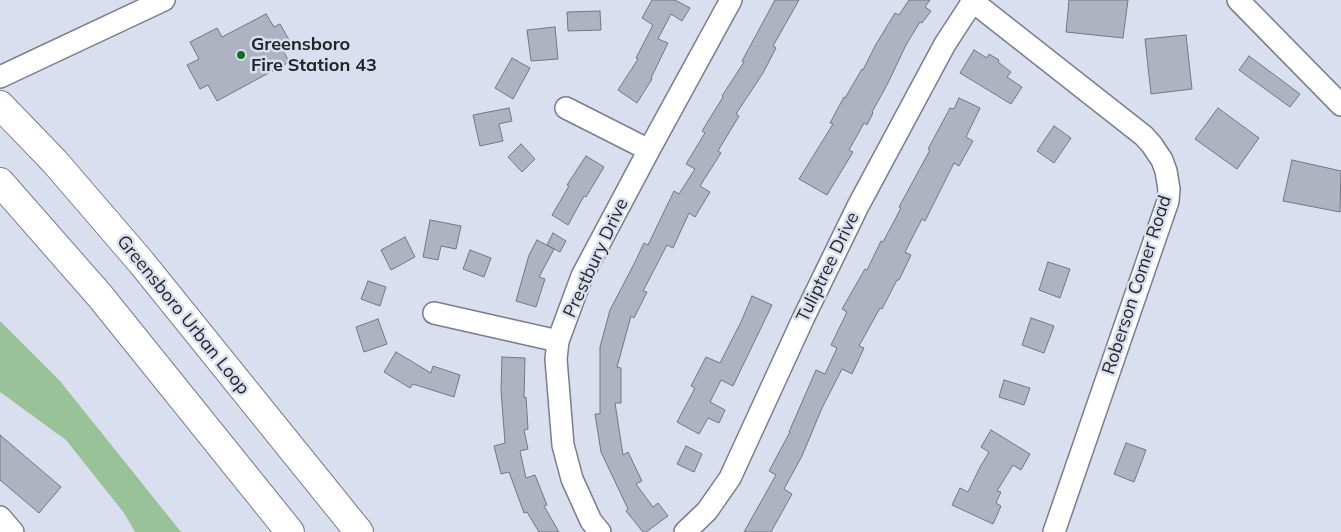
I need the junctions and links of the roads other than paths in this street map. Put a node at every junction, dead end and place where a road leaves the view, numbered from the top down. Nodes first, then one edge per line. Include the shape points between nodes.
1 (164, 0) edge
2 (731, 0) edge
3 (1238, 0) edge
4 (972, 1) edge
5 (0, 77) edge
6 (0, 105) edge
7 (1341, 105) edge
8 (566, 108) dead end
9 (649, 150) junction
10 (0, 182) edge
11 (434, 313) dead end
12 (558, 340) junction
13 (0, 516) edge
14 (13, 532) edge
15 (290, 532) edge
16 (359, 532) edge
17 (600, 532) edge
18 (685, 532) edge
19 (1054, 532) edge

1 - 5 street
2 - 9 street, Prestbury Drive
3 - 7 street
4 - 18 street, Tuliptree Drive via 858,206 730,478 707,511
4 - 19 street, Roberson Comer Road via 1144,136 1166,171 1169,189 1168,201
6 - 16 highway, Greensboro Urban Loop via 55,162 141,262
8 - 9 street
9 - 12 street, Prestbury Drive via 582,276
10 - 15 highway via 100,296
11 - 12 street
12 - 17 street, Prestbury Drive via 556,359 563,445 572,479 591,521
13 - 14 street

